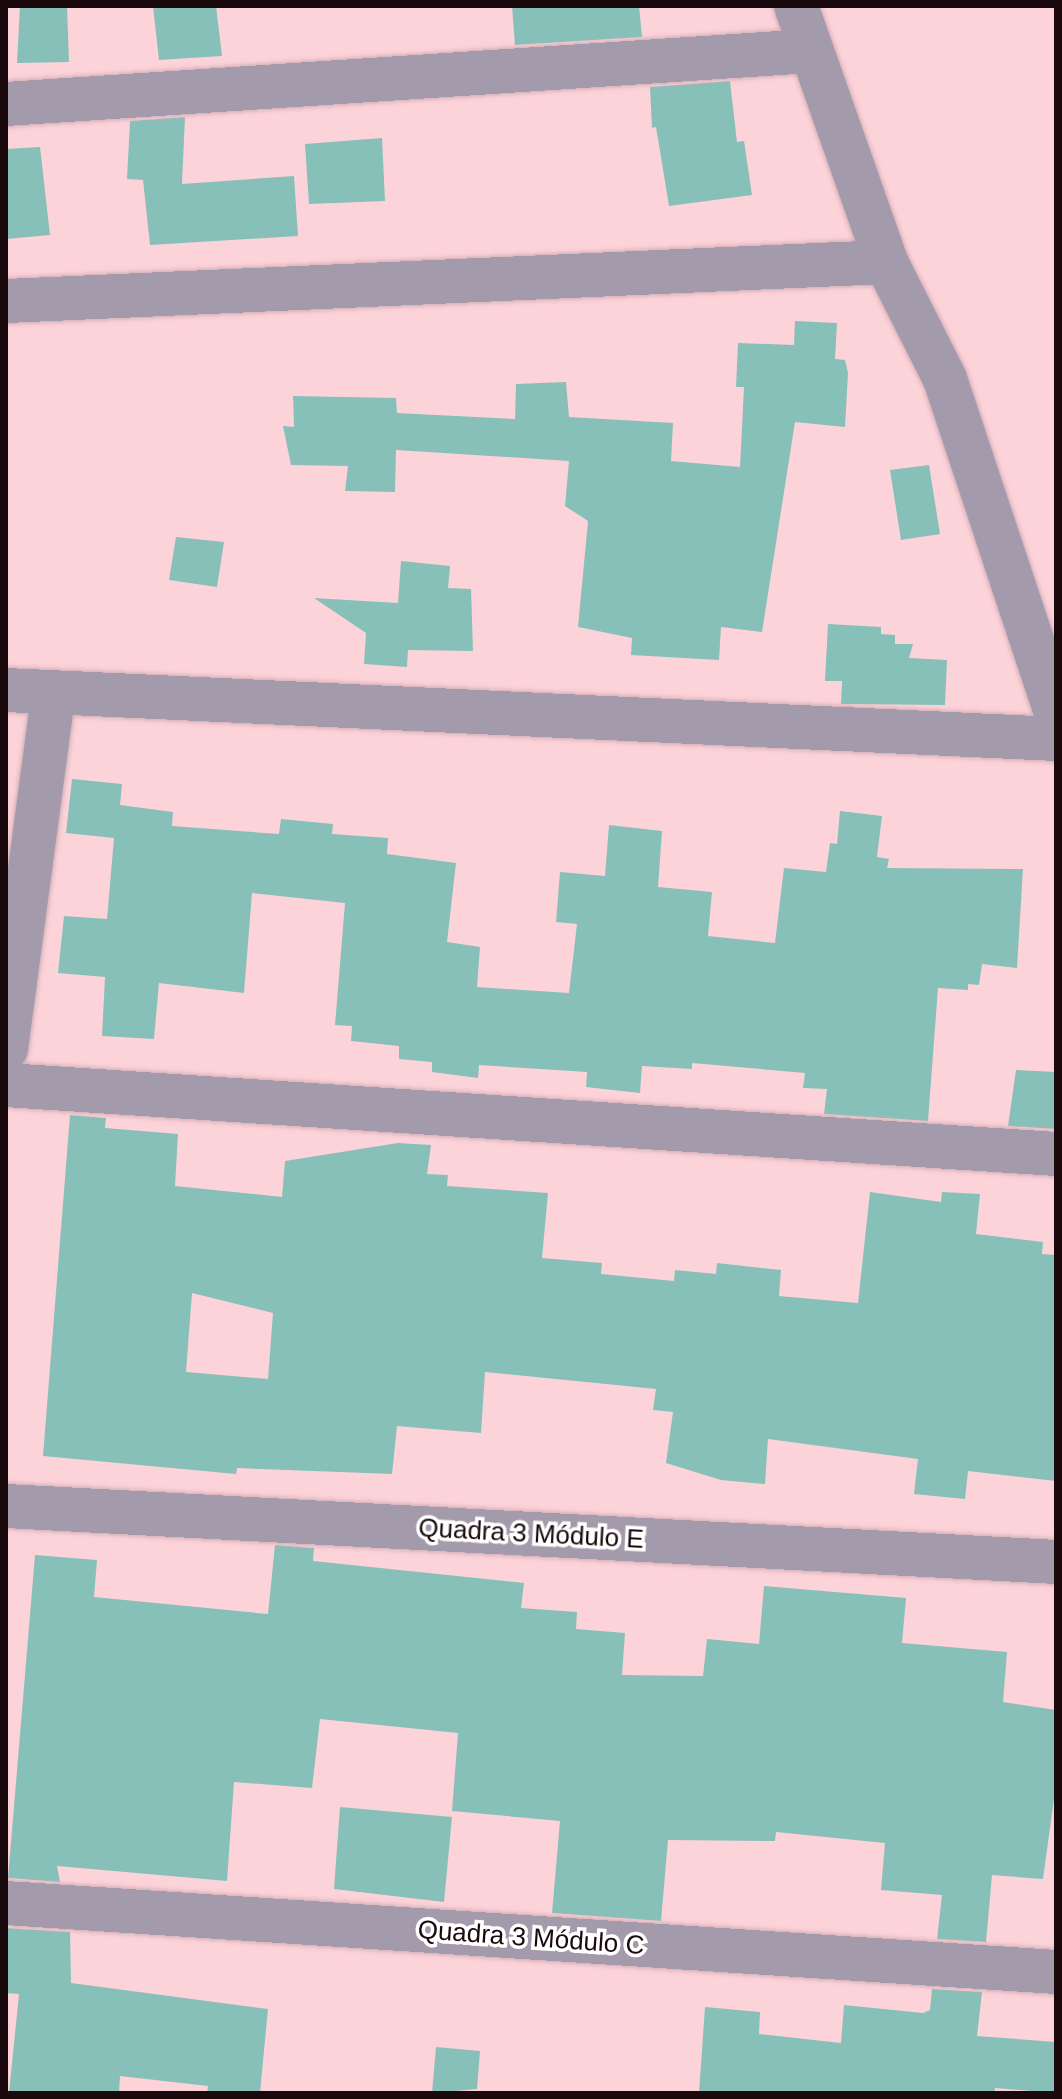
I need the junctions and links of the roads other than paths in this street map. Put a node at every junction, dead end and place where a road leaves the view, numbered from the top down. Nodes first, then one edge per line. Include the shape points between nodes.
1 (796, 6) edge
2 (810, 51) junction
3 (6, 104) edge
4 (886, 262) junction
5 (6, 301) edge
6 (6, 690) edge
7 (53, 696) junction
8 (1056, 712) edge
9 (1056, 739) edge
10 (6, 1049) edge
11 (6, 1085) edge
12 (1056, 1154) edge
13 (6, 1506) edge
14 (1056, 1562) edge
15 (6, 1903) edge
16 (1056, 1972) edge

1 - 2 street
2 - 3 street
2 - 4 street
4 - 5 street
4 - 8 street via 945,379
6 - 7 street
7 - 9 street
7 - 10 street
11 - 12 street
13 - 14 street, Quadra 3 Módulo E
15 - 16 street, Quadra 3 Módulo C

